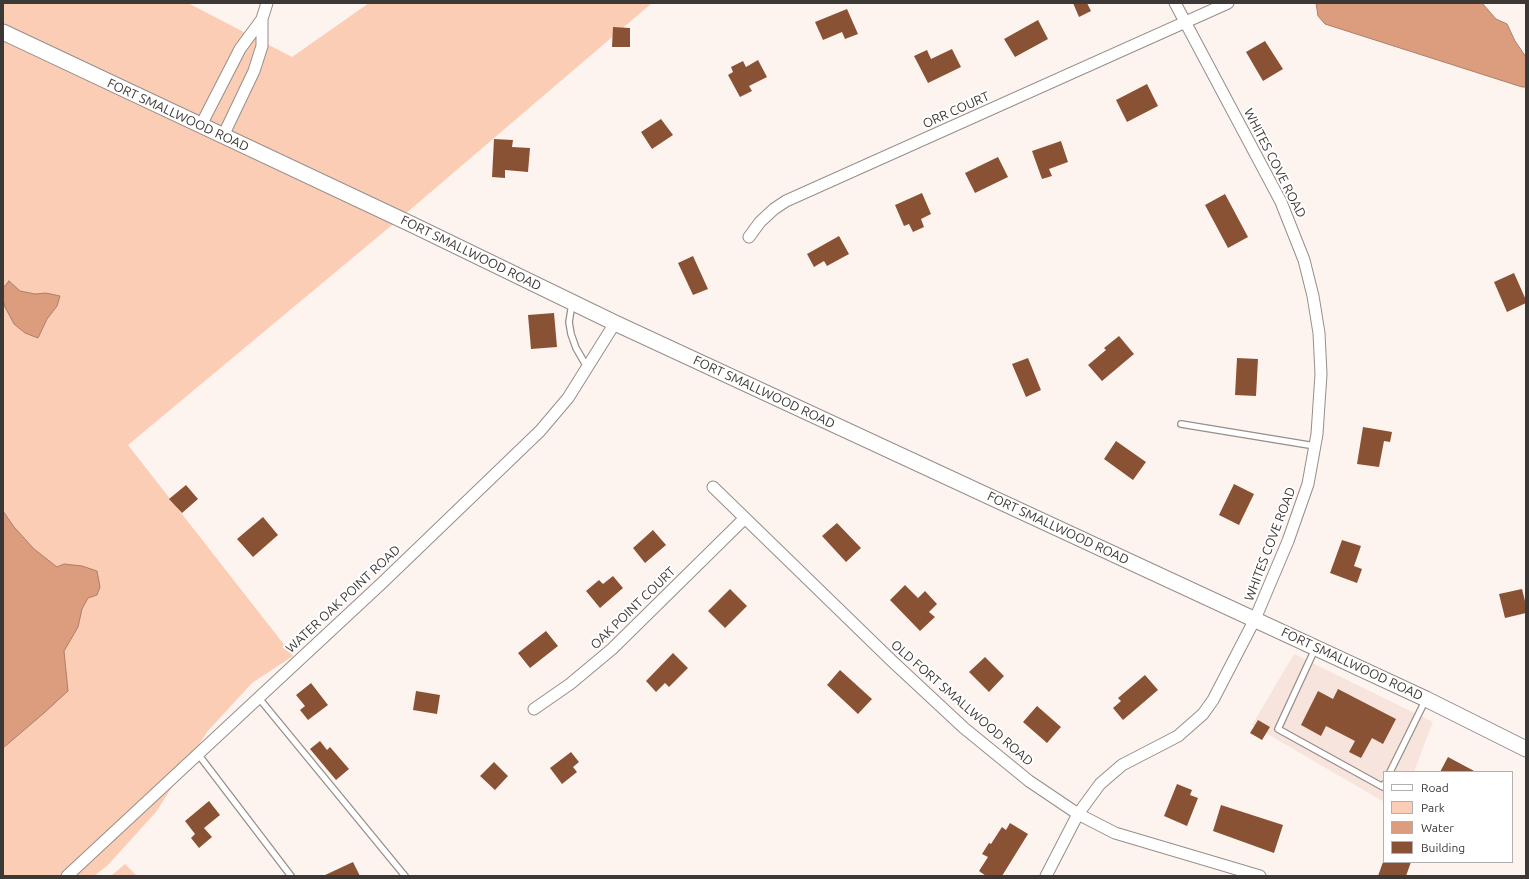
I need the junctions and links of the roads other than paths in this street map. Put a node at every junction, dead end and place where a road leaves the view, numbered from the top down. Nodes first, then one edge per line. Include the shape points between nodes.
1 (267, 3) edge
2 (1175, 3) edge
3 (1228, 3) edge
4 (262, 19) junction
5 (1185, 22) junction
6 (3, 32) edge
7 (201, 125) junction
8 (223, 136) junction
9 (749, 237) dead end
10 (572, 302) junction
11 (615, 323) junction
12 (587, 367) junction
13 (1181, 424) dead end
14 (1315, 446) junction
15 (712, 487) dead end
16 (744, 519) junction
17 (1255, 619) junction
18 (1315, 648) junction
19 (258, 697) junction
20 (1426, 699) junction
21 (534, 709) dead end
22 (1526, 748) edge
23 (198, 754) junction
24 (1390, 771) edge
25 (1383, 786) edge
26 (1078, 814) junction
27 (67, 876) edge
28 (291, 876) edge
29 (405, 876) edge
30 (1046, 876) edge
31 (1260, 876) edge

1 - 4 street
2 - 5 street, WHITES COVE ROAD
3 - 5 street, ORR COURT
4 - 7 street via 240,48
4 - 8 street via 262,46 254,71
5 - 9 street, ORR COURT via 786,201 760,222
5 - 14 street, WHITES COVE ROAD via 1281,202 1304,260 1319,333 1321,374
6 - 7 main road, FORT SMALLWOOD ROAD
7 - 8 main road, FORT SMALLWOOD ROAD
8 - 10 main road, FORT SMALLWOOD ROAD
10 - 11 main road, FORT SMALLWOOD ROAD
10 - 12 lane via 569,322 571,334
11 - 12 street, WATER OAK POINT ROAD
11 - 17 main road, FORT SMALLWOOD ROAD
12 - 19 street, WATER OAK POINT ROAD via 568,398 540,432
13 - 14 lane
14 - 17 street, WHITES COVE ROAD via 1308,484 1299,513
15 - 16 street, OLD FORT SMALLWOOD ROAD
16 - 21 street, OAK POINT COURT via 612,649 570,684
16 - 26 street, OLD FORT SMALLWOOD ROAD via 862,634 964,728 1028,781
17 - 18 main road, FORT SMALLWOOD ROAD
17 - 26 street, WHITES COVE ROAD via 1222,684 1203,714 1178,736 1122,765 1110,774 1089,797
18 - 20 main road, FORT SMALLWOOD ROAD
18 - 25 lane via 1278,729 1382,788
19 - 23 street, WATER OAK POINT ROAD
19 - 29 lane
20 - 22 main road, FORT SMALLWOOD ROAD
20 - 24 lane
23 - 27 street, WATER OAK POINT ROAD
23 - 28 lane
26 - 30 street, WHITES COVE ROAD
26 - 31 street, OLD FORT SMALLWOOD ROAD via 1115,833

